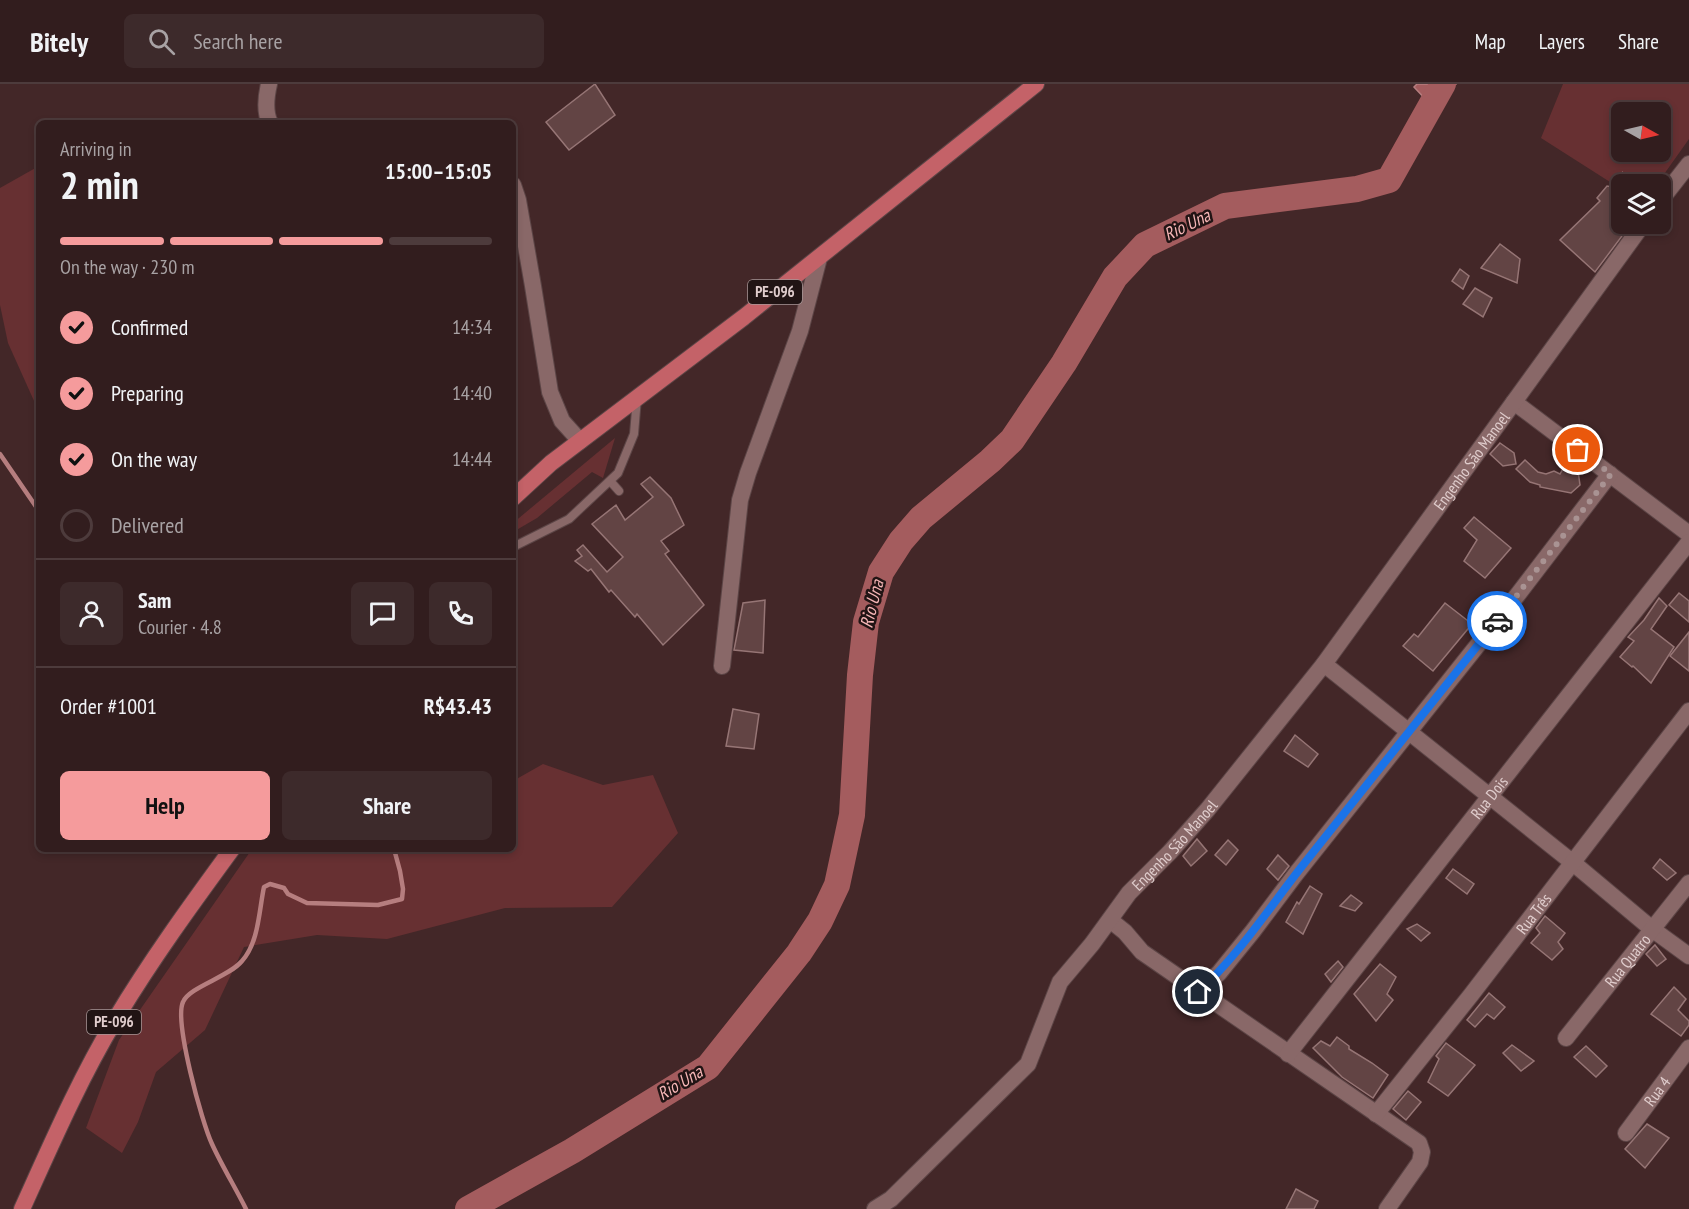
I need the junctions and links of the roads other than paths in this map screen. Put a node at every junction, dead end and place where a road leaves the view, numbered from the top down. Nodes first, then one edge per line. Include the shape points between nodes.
1 (269, 84) edge
2 (1036, 84) edge
3 (268, 120) edge
4 (1689, 164) edge
5 (1671, 187) edge
6 (516, 194) edge
7 (1636, 234) edge
8 (819, 258) junction
9 (637, 397) junction
10 (1514, 402) junction
11 (580, 441) junction
12 (1611, 474) junction
13 (611, 482) junction
14 (619, 491) dead end
15 (516, 495) edge
16 (1689, 534) edge
17 (1689, 542) edge
18 (516, 546) edge
19 (1324, 664) junction
20 (722, 666) dead end
21 (1689, 711) edge
22 (1408, 732) junction
23 (1490, 797) junction
24 (229, 852) edge
25 (1572, 862) junction
26 (1689, 883) edge
27 (1110, 920) junction
28 (1652, 929) junction
29 (1689, 956) edge
30 (1198, 992) junction
31 (1566, 1038) dead end
32 (1689, 1048) edge
33 (1288, 1054) junction
34 (1376, 1114) junction
35 (1626, 1133) dead end
36 (22, 1209) edge
37 (875, 1209) edge
38 (1387, 1209) edge

1 - 3 street
2 - 8 main road, PE-096
4 - 5 street
6 - 11 street via 550,392 562,421
7 - 10 street, Engenho São Manoel
8 - 9 main road, PE-096
8 - 20 street via 800,332 740,500
9 - 11 main road, PE-096
9 - 13 lane via 634,434
10 - 12 street, Engenho São Manoel
10 - 19 street, Engenho São Manoel
11 - 15 main road, PE-096
12 - 16 street, Engenho São Manoel
12 - 22 street
13 - 14 lane
13 - 18 lane via 569,519
17 - 23 street, Rua Dois
19 - 22 street
19 - 27 street, Engenho São Manoel via 1208,809 1129,893
21 - 25 street, Rua Três
22 - 23 street
22 - 30 street via 1235,954
23 - 25 street
23 - 33 street, Rua Dois
24 - 36 main road, PE-096 via 162,944 114,1021 72,1099
25 - 28 street
25 - 34 street, Rua Três
26 - 28 street, Rua Quatro
27 - 30 street via 1142,952
27 - 37 street, Engenho São Manoel via 1060,982 1028,1064 891,1198
28 - 29 street
28 - 31 street, Rua Quatro
30 - 33 street
32 - 35 street, Rua 4
33 - 34 street
34 - 38 street via 1419,1143 1422,1152 1420,1162

